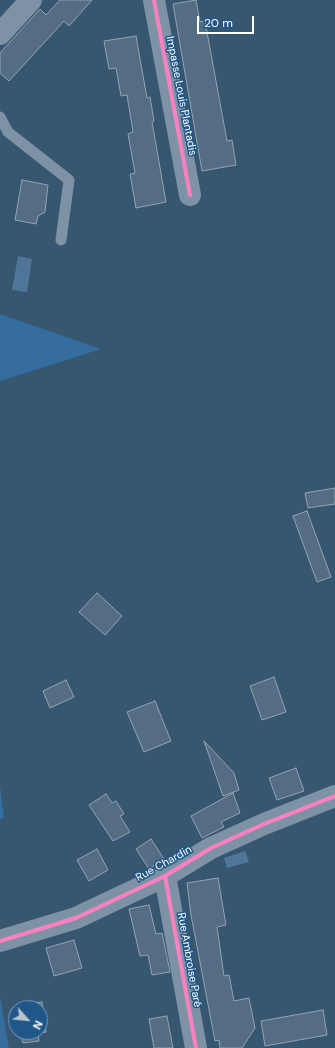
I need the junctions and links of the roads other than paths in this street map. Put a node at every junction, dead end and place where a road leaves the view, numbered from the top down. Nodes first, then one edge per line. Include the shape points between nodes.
1 (31, 0) edge
2 (154, 0) edge
3 (0, 34) edge
4 (0, 117) edge
5 (190, 195) dead end
6 (61, 240) dead end
7 (335, 796) edge
8 (165, 876) junction
9 (0, 941) edge
10 (196, 1048) edge

1 - 3 street
2 - 5 street, Impasse Louis Plantadis
4 - 6 lane via 8,132 69,180
7 - 8 street, Rue Chardin via 211,848
8 - 9 street, Rue Chardin via 76,918
8 - 10 street, Rue Ambroise Paré

